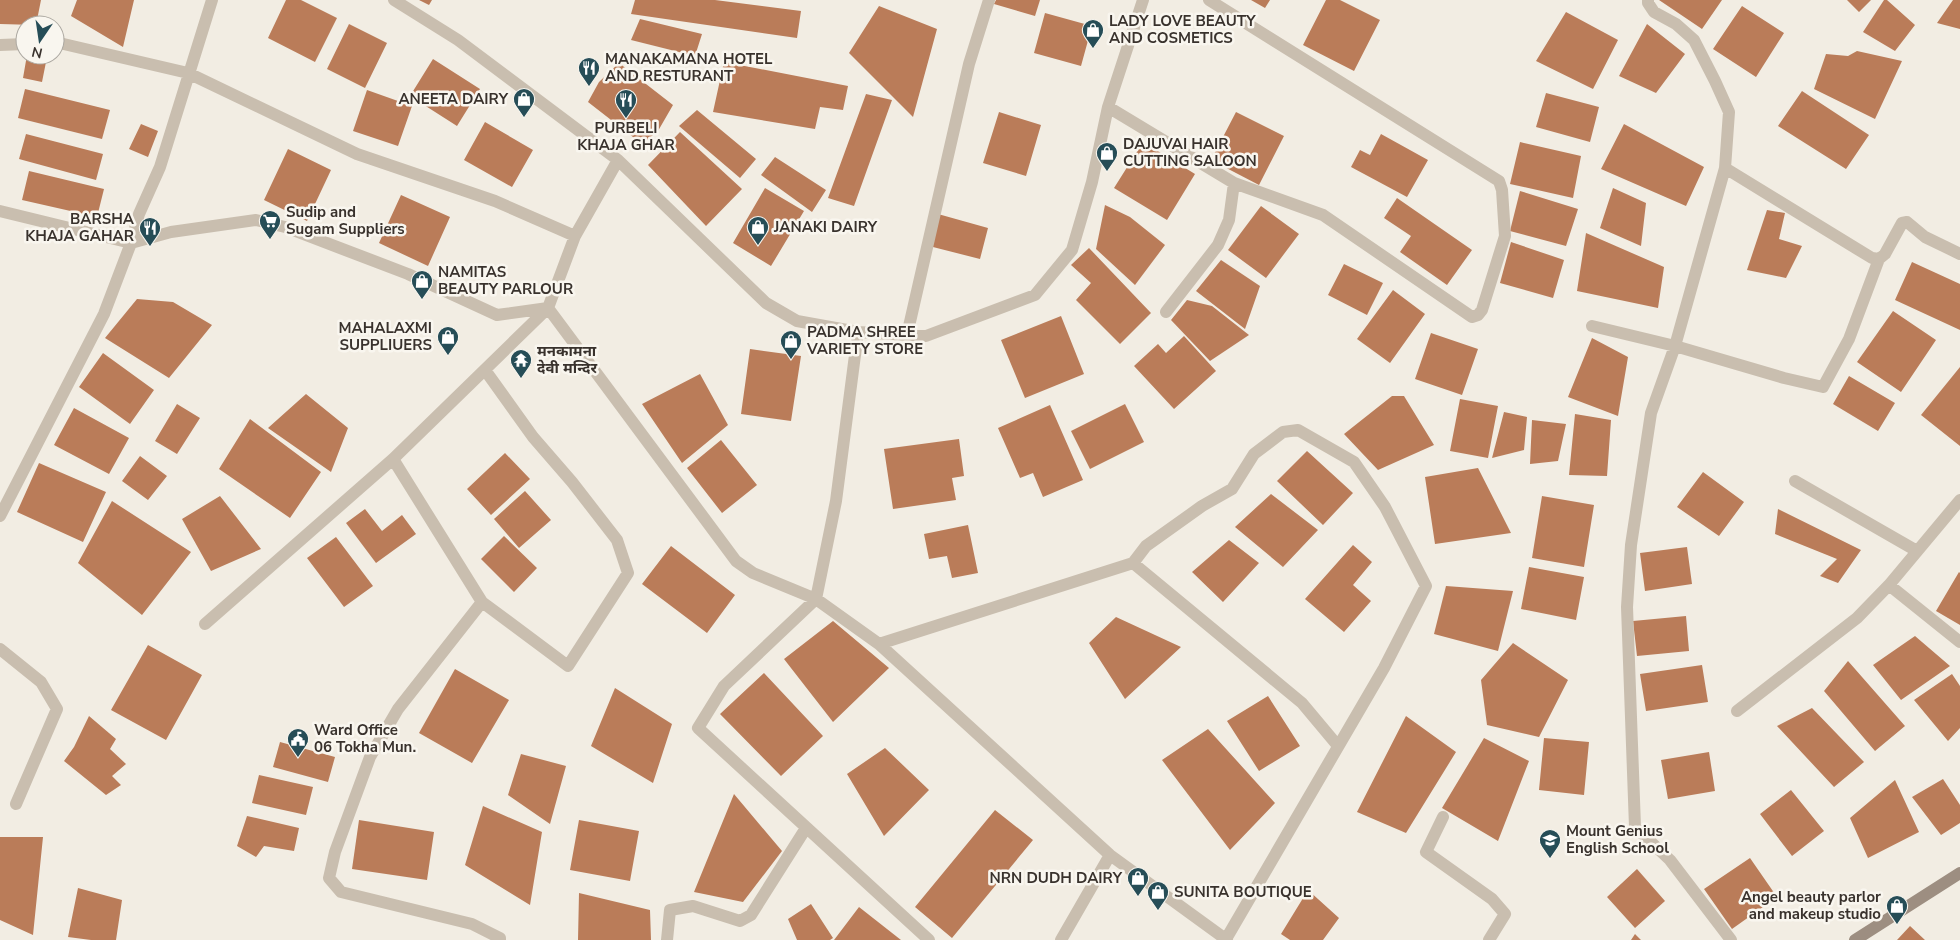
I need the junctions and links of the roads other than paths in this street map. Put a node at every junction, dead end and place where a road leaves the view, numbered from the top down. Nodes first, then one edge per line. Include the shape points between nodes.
1 (212, 0) edge
2 (394, 0) edge
3 (989, 0) edge
4 (1143, 0) edge
5 (1209, 0) edge
6 (1648, 0) edge
7 (15, 44) edge
8 (65, 44) edge
9 (0, 45) edge
10 (188, 73) junction
11 (1108, 107) junction
12 (618, 160) junction
13 (1725, 168) junction
14 (1234, 183) junction
15 (0, 211) edge
16 (575, 236) junction
17 (131, 243) junction
18 (1960, 254) edge
19 (1879, 259) junction
20 (548, 308) junction
21 (1166, 312) dead end
22 (1592, 326) dead end
23 (858, 332) junction
24 (907, 335) junction
25 (1675, 346) junction
26 (485, 370) junction
27 (394, 459) junction
28 (1795, 482) dead end
29 (1960, 500) edge
30 (0, 516) edge
31 (1917, 551) junction
32 (1134, 563) junction
33 (1888, 585) junction
34 (816, 599) junction
35 (482, 602) junction
36 (205, 624) dead end
37 (1960, 642) edge
38 (879, 644) junction
39 (0, 650) edge
40 (1737, 711) dead end
41 (1338, 746) junction
42 (16, 804) dead end
43 (1443, 817) dead end
44 (806, 828) junction
45 (1110, 855) junction
46 (1960, 873) edge
47 (500, 940) edge
48 (667, 940) edge
49 (929, 940) edge
50 (1061, 940) edge
51 (1226, 940) edge
52 (1489, 940) edge
53 (1730, 940) edge
54 (1855, 940) edge

1 - 10 street
2 - 12 street via 458,40
3 - 24 street via 969,64
4 - 11 street
5 - 14 street via 1499,180 1505,236 1482,310 1472,317 1323,215
6 - 13 street via 1654,12 1676,24 1694,40 1729,112
7 - 9 street
8 - 10 street
10 - 16 street via 357,154 495,201
10 - 17 street via 160,167 139,214
11 - 14 street
11 - 24 street via 1092,182 1072,250 1035,295 926,336
12 - 16 street
12 - 23 street via 766,303 797,321
13 - 19 street via 1872,258
13 - 25 street
14 - 21 street via 1230,220 1218,245
15 - 17 street
16 - 20 street
17 - 20 street via 171,232 256,220 285,227 408,274 497,316
17 - 30 street via 104,314
18 - 19 street via 1925,237 1907,222 1902,223
19 - 25 street via 1849,339 1823,387
20 - 26 street
20 - 34 street via 736,561 753,573
22 - 25 street
23 - 24 street
23 - 34 street via 836,501
25 - 53 street via 1651,413 1631,545 1627,607 1635,827 1670,860
26 - 27 street
26 - 35 street via 533,437 617,540 628,574 568,666
27 - 35 street
27 - 36 street
28 - 31 street
29 - 31 street
31 - 33 street
32 - 38 street
32 - 41 street via 1302,703
32 - 41 street via 1146,546 1232,489 1254,454 1283,432 1298,430 1354,462 1385,507 1426,586 1384,668
33 - 37 street
33 - 40 street via 1857,618
34 - 38 street
34 - 44 street via 724,686 698,728
35 - 47 street via 398,708 370,757 335,852 329,878 341,892 472,924
38 - 45 street
39 - 42 street via 41,682 57,709
41 - 51 street
43 - 52 street via 1426,852 1492,899 1505,914
44 - 48 street via 751,916 740,921 693,906 670,910
44 - 49 street
45 - 50 street
45 - 51 street
46 - 54 main road

